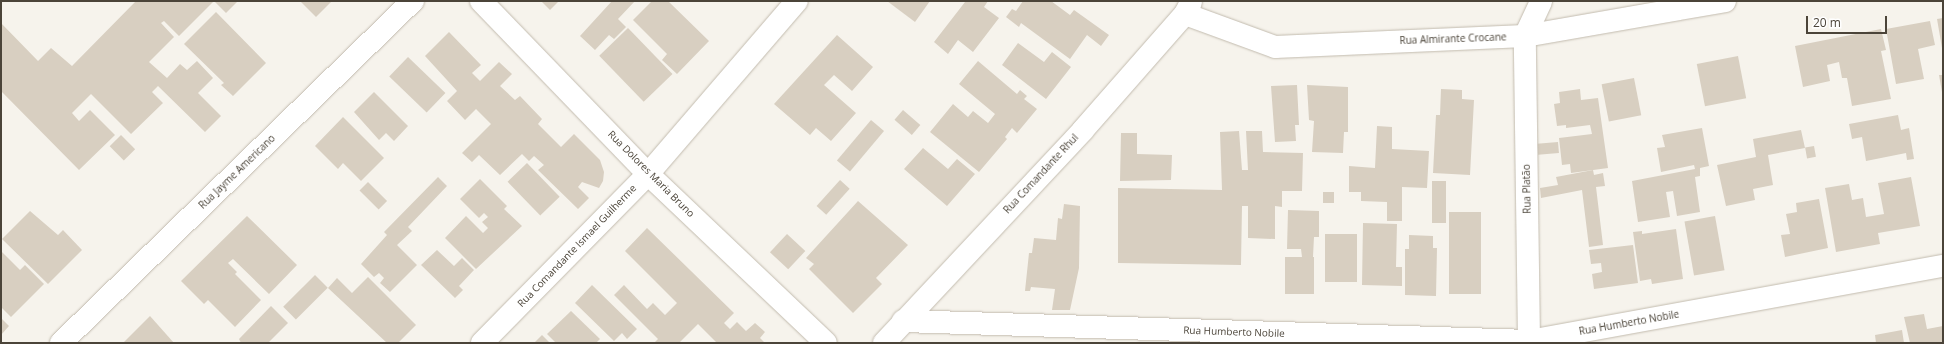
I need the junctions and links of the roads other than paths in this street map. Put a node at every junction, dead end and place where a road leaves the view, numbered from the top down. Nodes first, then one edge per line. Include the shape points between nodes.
1 (413, 1) edge
2 (481, 1) edge
3 (797, 1) edge
4 (1541, 1) edge
5 (1725, 1) edge
6 (1188, 8) edge
7 (1525, 36) junction
8 (648, 174) junction
9 (1943, 266) edge
10 (903, 321) junction
11 (1529, 341) junction
12 (61, 343) edge
13 (482, 343) edge
14 (826, 343) edge
15 (884, 343) edge

1 - 12 street, Rua Jayme Americano
2 - 8 street, Rua Dolores Maria Bruno
3 - 8 street, Rua Comandante Ismael Guilherme
4 - 7 street
5 - 7 street, Rua Almirante Crocane
6 - 7 street, Rua Almirante Crocane via 1275,47
6 - 10 street, Rua Comandante Rhul via 1083,130
7 - 11 street, Rua Platão
8 - 13 street, Rua Comandante Ismael Guilherme
8 - 14 street, Rua Dolores Maria Bruno
9 - 11 street, Rua Humberto Nobile
10 - 11 street, Rua Humberto Nobile
10 - 15 street, Rua Comandante Rhul

